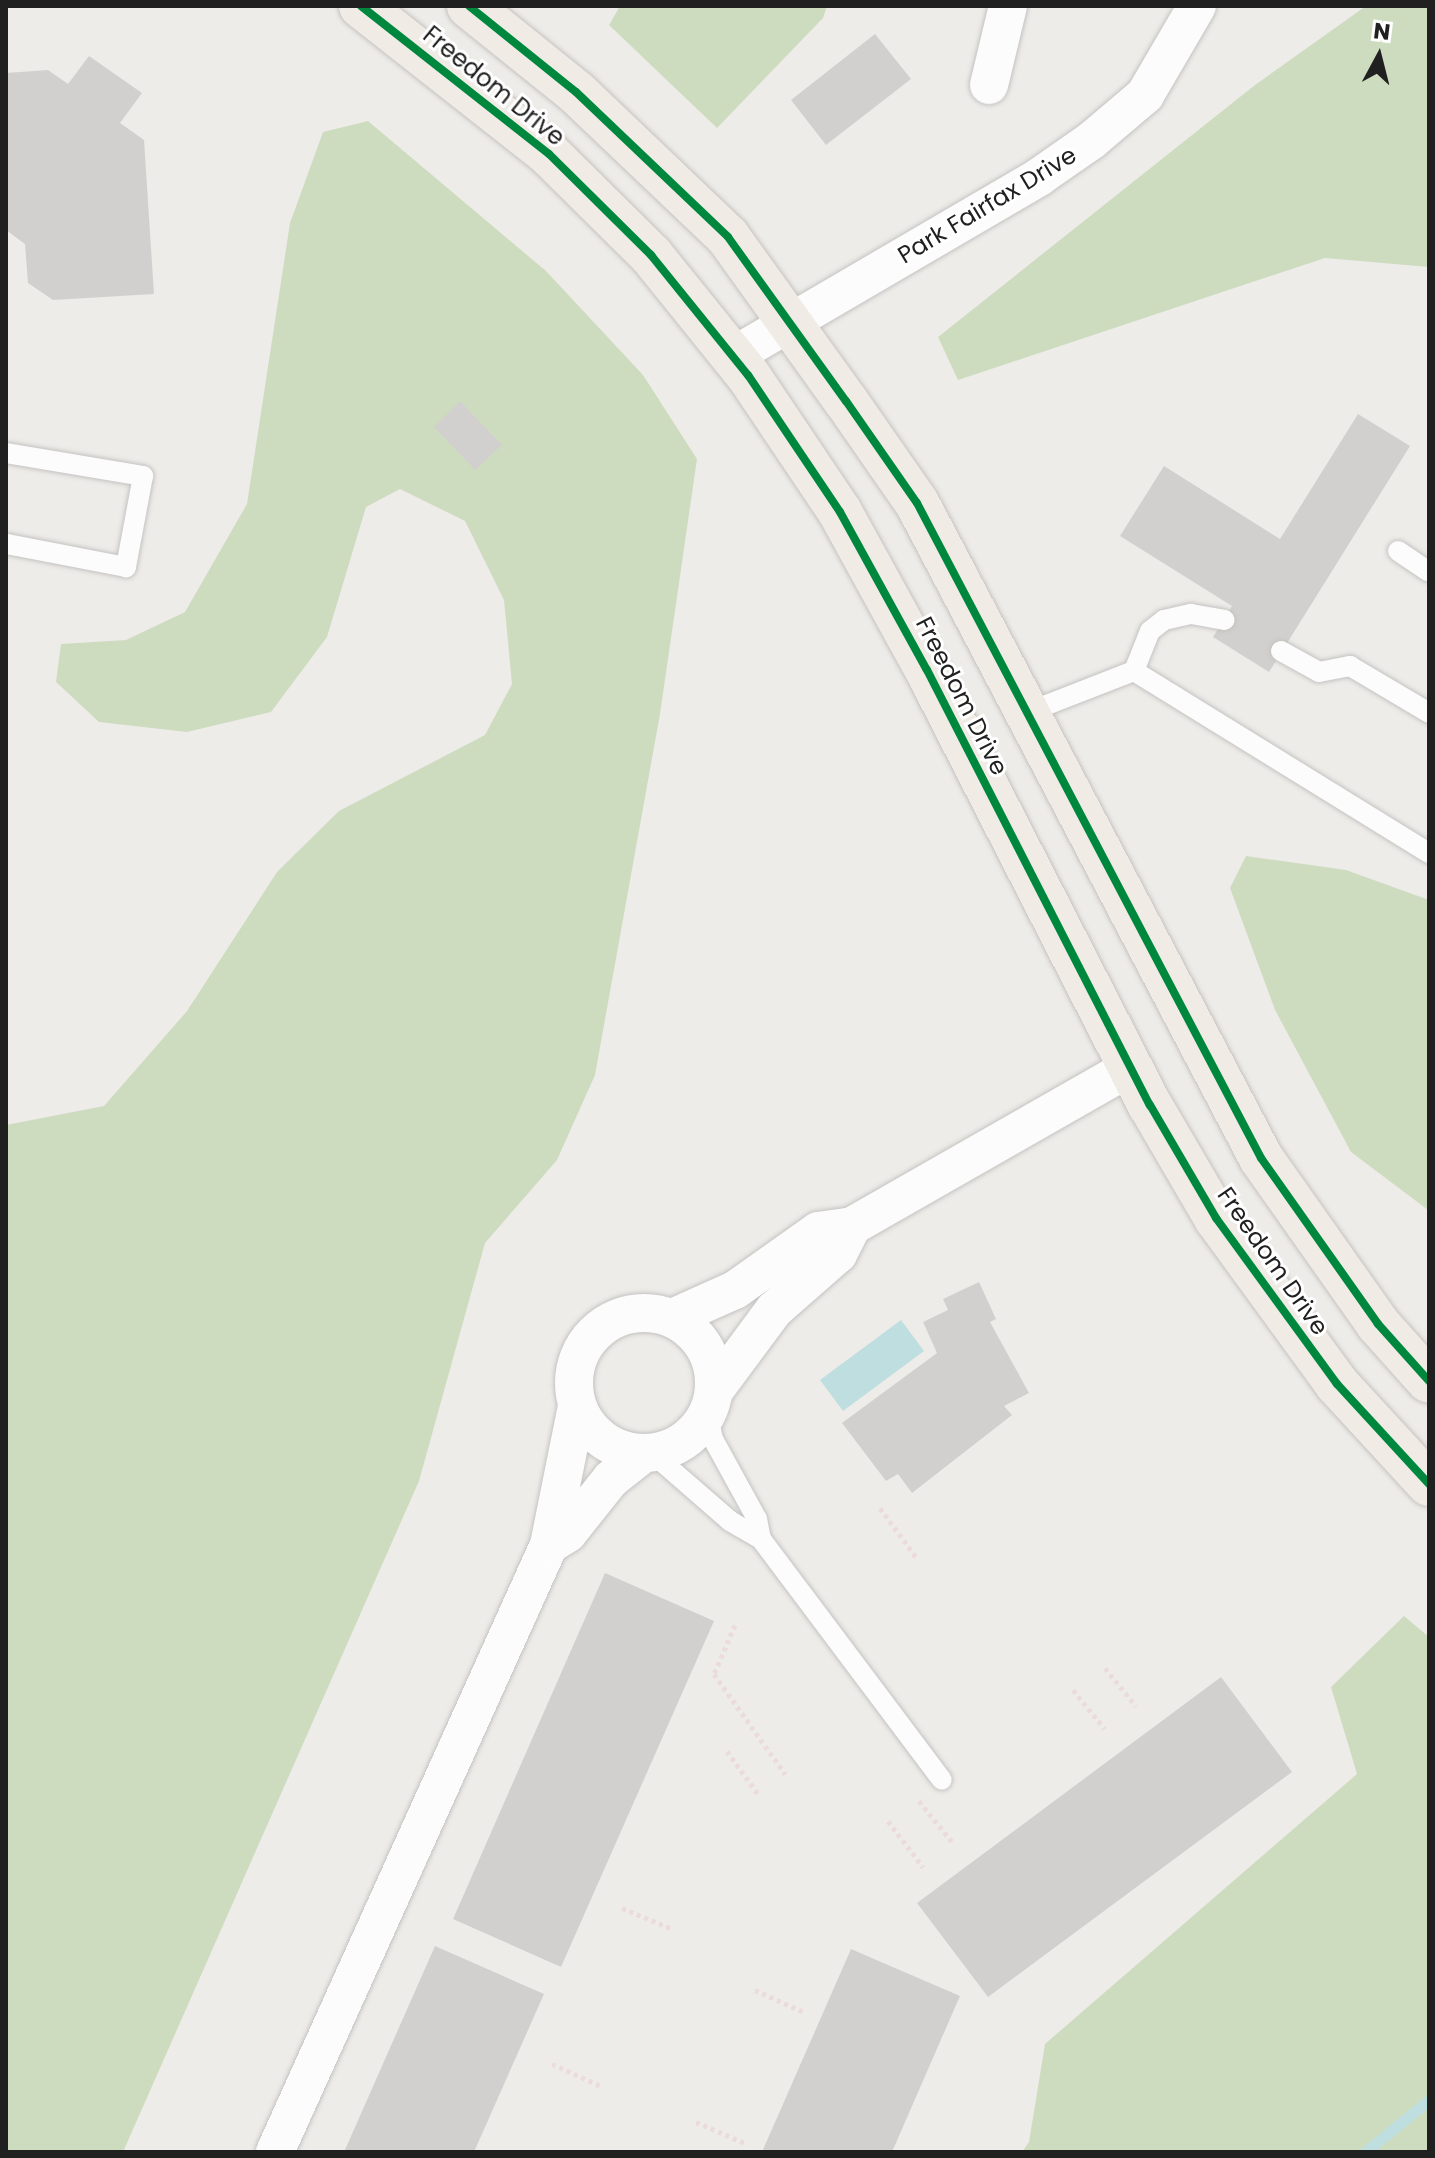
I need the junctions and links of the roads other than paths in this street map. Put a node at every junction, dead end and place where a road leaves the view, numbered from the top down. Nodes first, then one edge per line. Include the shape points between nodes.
1 (361, 6) edge
2 (469, 6) edge
3 (1008, 6) edge
4 (1197, 6) edge
5 (989, 85) dead end
6 (790, 323) junction
7 (733, 356) junction
8 (6, 453) edge
9 (6, 544) edge
10 (1398, 551) dead end
11 (1429, 572) edge
12 (1224, 620) dead end
13 (1281, 651) dead end
14 (1134, 671) junction
15 (1026, 713) junction
16 (1429, 713) edge
17 (1429, 853) edge
18 (1131, 1067) junction
19 (852, 1226) junction
20 (672, 1318) junction
21 (1429, 1381) edge
22 (713, 1400) junction
23 (577, 1406) junction
24 (649, 1453) junction
25 (1429, 1484) edge
26 (761, 1539) junction
27 (549, 1545) junction
28 (942, 1780) dead end
29 (275, 2152) edge

1 - 7 main road, Freedom Drive via 549,154 651,255
2 - 6 main road, Freedom Drive via 576,92 728,237
3 - 5 street
4 - 6 street, Park Fairfax Drive via 1145,95 1092,140
6 - 7 street, Park Fairfax Drive
6 - 15 main road, Freedom Drive via 917,503
7 - 18 main road, Freedom Drive via 848,526
8 - 9 lane via 143,476 126,567
10 - 11 lane
12 - 14 lane via 1191,614 1164,620 1150,631
13 - 16 lane via 1319,672 1350,666
14 - 15 lane
14 - 17 lane
15 - 21 main road, Freedom Drive via 1261,1158 1378,1324
18 - 19 street
18 - 25 main road, Freedom Drive via 1216,1218 1270,1297 1337,1384
19 - 20 street via 818,1231 735,1290
19 - 22 street via 838,1254 774,1310
20 - 22 street via 706,1348
20 - 23 street via 627,1314 589,1338 577,1359
22 - 24 street via 676,1447
22 - 26 lane via 713,1439 757,1519
23 - 24 street via 588,1427 606,1443
23 - 27 street
24 - 26 lane via 730,1521
24 - 27 street via 611,1479 568,1533
26 - 28 lane
27 - 29 street via 402,1860

